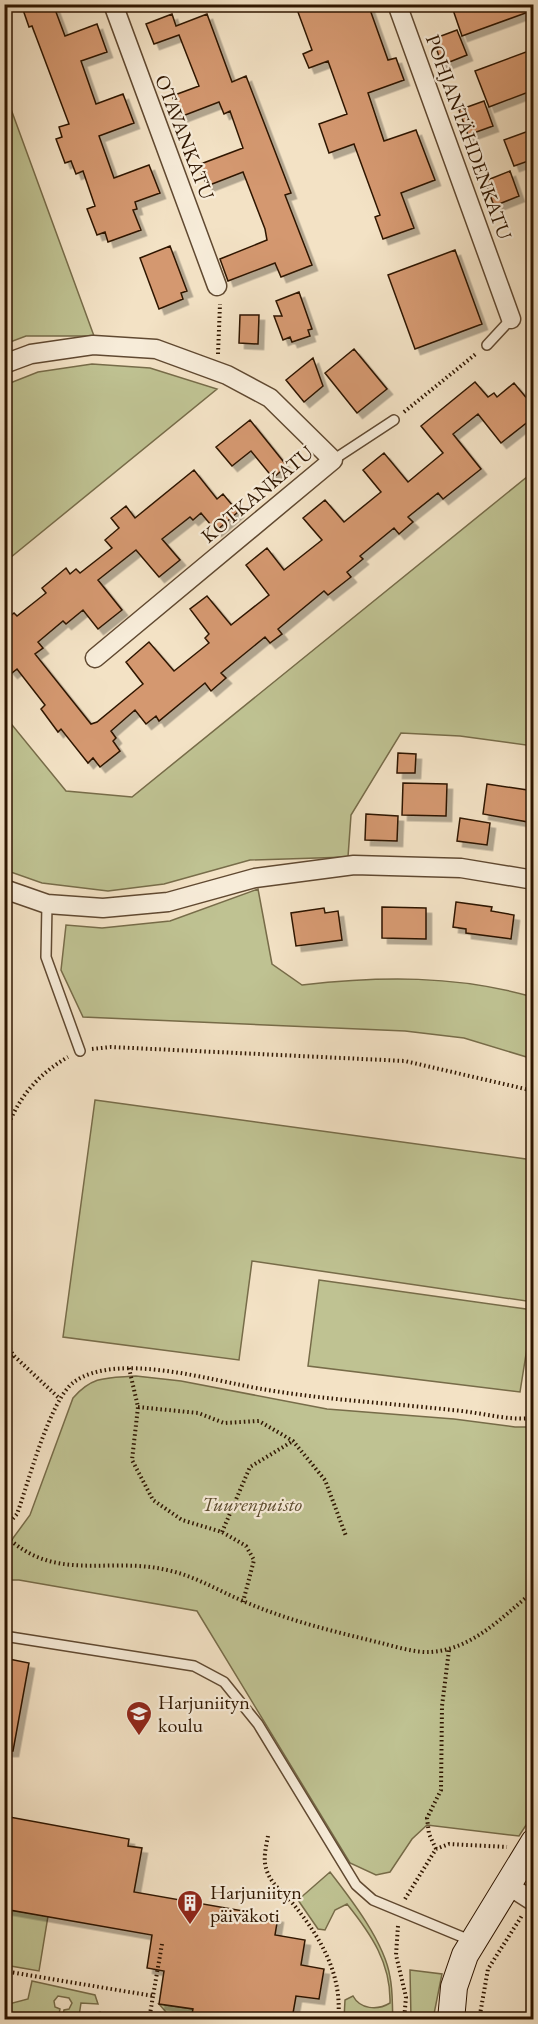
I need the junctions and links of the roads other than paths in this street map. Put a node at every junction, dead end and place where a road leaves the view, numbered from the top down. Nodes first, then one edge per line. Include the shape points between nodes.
1 (112, 4) edge
2 (396, 4) edge
3 (217, 286) road end
4 (511, 319) joint
5 (487, 345) road end
6 (4, 364) edge
7 (394, 420) road end
8 (333, 460) junction
9 (95, 658) dead end
10 (534, 880) edge
11 (4, 889) edge
12 (47, 904) junction
13 (80, 1051) road end
14 (4, 1636) edge
15 (529, 1849) edge
16 (506, 1884) junction
17 (532, 1901) edge
18 (472, 1941) junction
19 (451, 2019) edge

1 - 3 street, OTAVANKATU
2 - 4 street, POHJANTÄHDENKATU
4 - 5 lane
6 - 8 street, KOTKANKATU via 31,354 93,345 156,349 217,371 270,398
7 - 8 lane
8 - 9 street, KOTKANKATU
10 - 12 street via 461,868 354,865 255,878 168,902 103,908
11 - 12 street
12 - 13 lane via 46,957
14 - 18 lane via 194,1666 224,1682 258,1724 356,1885 373,1900
15 - 16 main road
16 - 17 street
16 - 18 main road
18 - 19 main road via 454,1987

